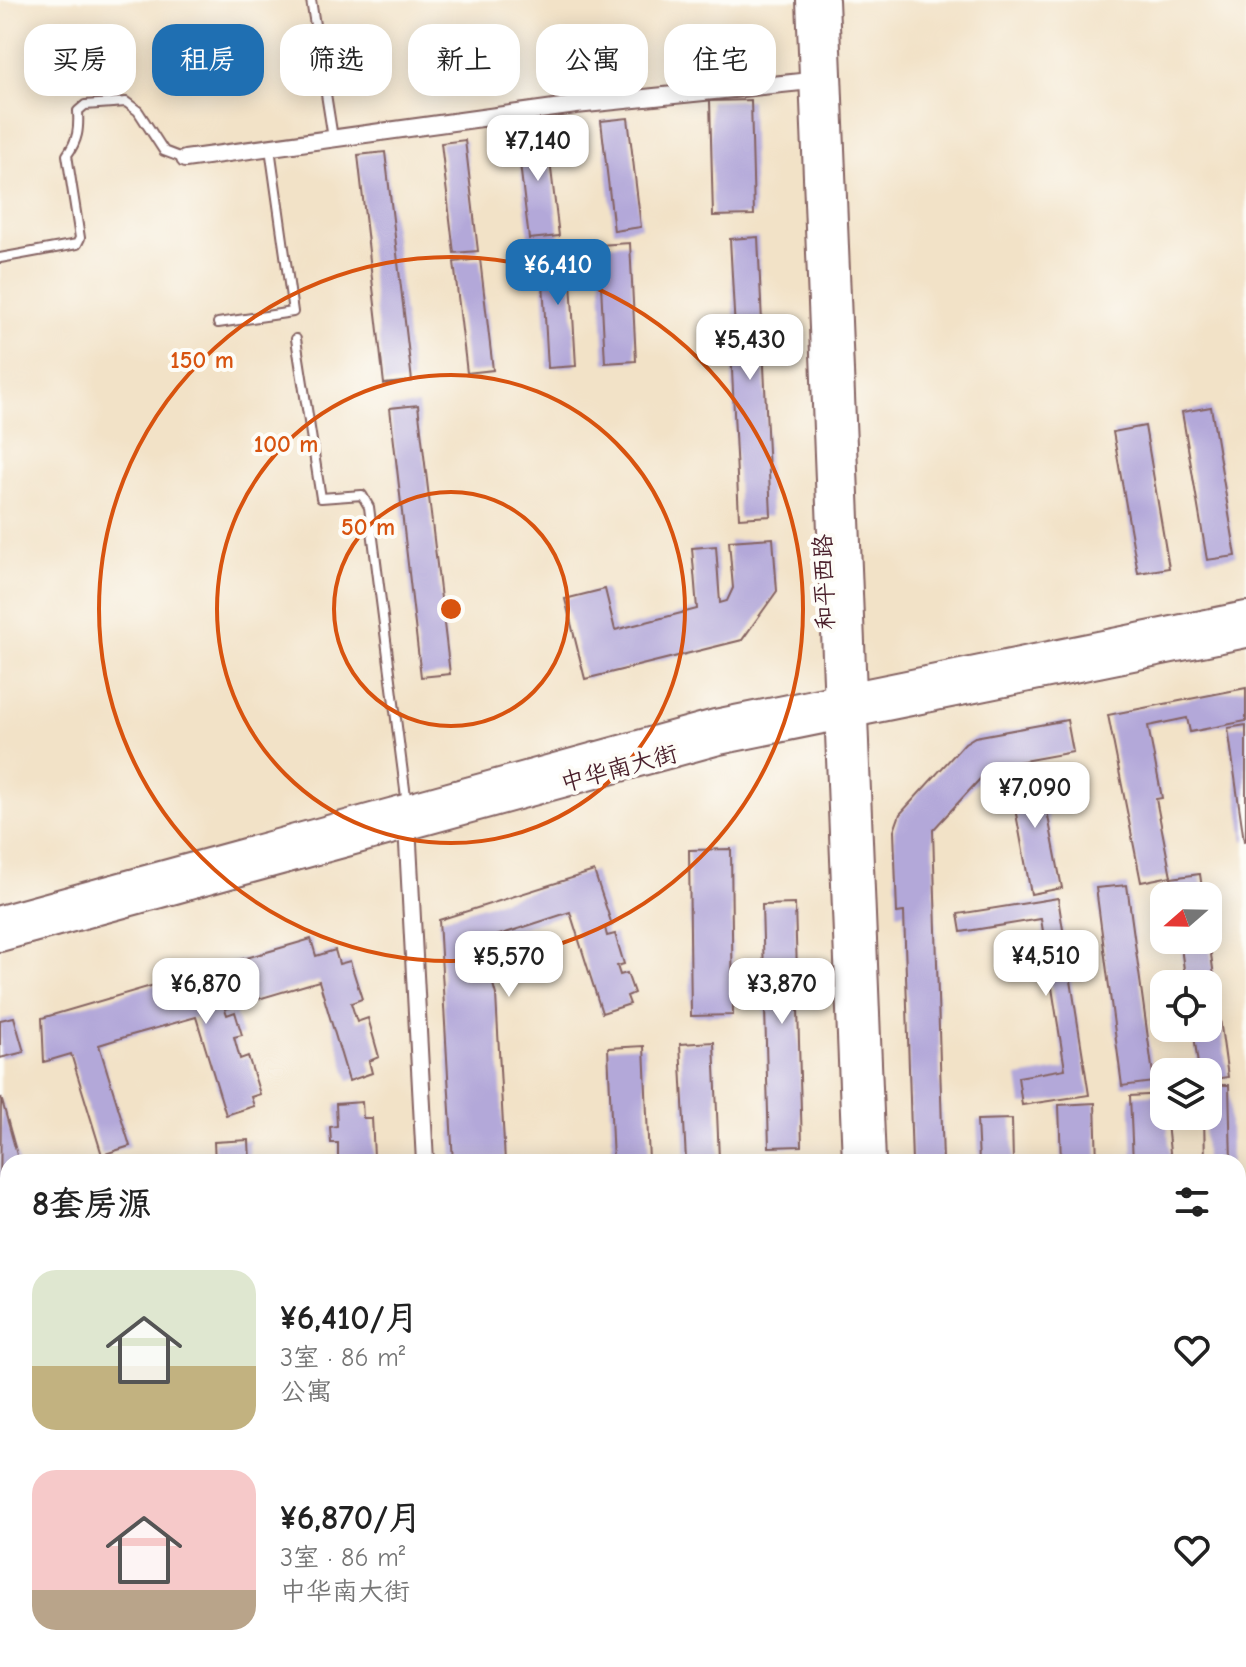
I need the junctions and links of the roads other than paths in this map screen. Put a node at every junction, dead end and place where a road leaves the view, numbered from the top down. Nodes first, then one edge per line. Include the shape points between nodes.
1 (311, 0) edge
2 (808, 0) edge
3 (827, 0) edge
4 (811, 81) junction
5 (333, 138) junction
6 (270, 147) junction
7 (185, 159) joint
8 (0, 258) edge
9 (218, 323) dead end
10 (296, 339) dead end
11 (1246, 615) edge
12 (1246, 634) edge
13 (846, 706) junction
14 (407, 816) junction
15 (0, 919) edge
16 (0, 938) edge
17 (425, 1154) edge
18 (854, 1154) edge
19 (874, 1154) edge

1 - 5 lane
2 - 4 main road, 和平西路
3 - 13 main road, 和平西路
4 - 5 street
4 - 13 main road, 和平西路
5 - 6 street
6 - 7 street
6 - 9 lane via 293,312
7 - 8 lane via 164,151 126,102 85,105 78,111 76,143 67,155 77,244
10 - 14 lane via 321,498 362,495 369,507
11 - 13 main road, 中华南大街
12 - 13 main road, 中华南大街
13 - 14 main road, 中华南大街 via 715,723
13 - 18 main road, 和平西路
13 - 19 main road, 和平西路
14 - 15 main road, 中华南大街
14 - 16 main road, 中华南大街
14 - 17 street

